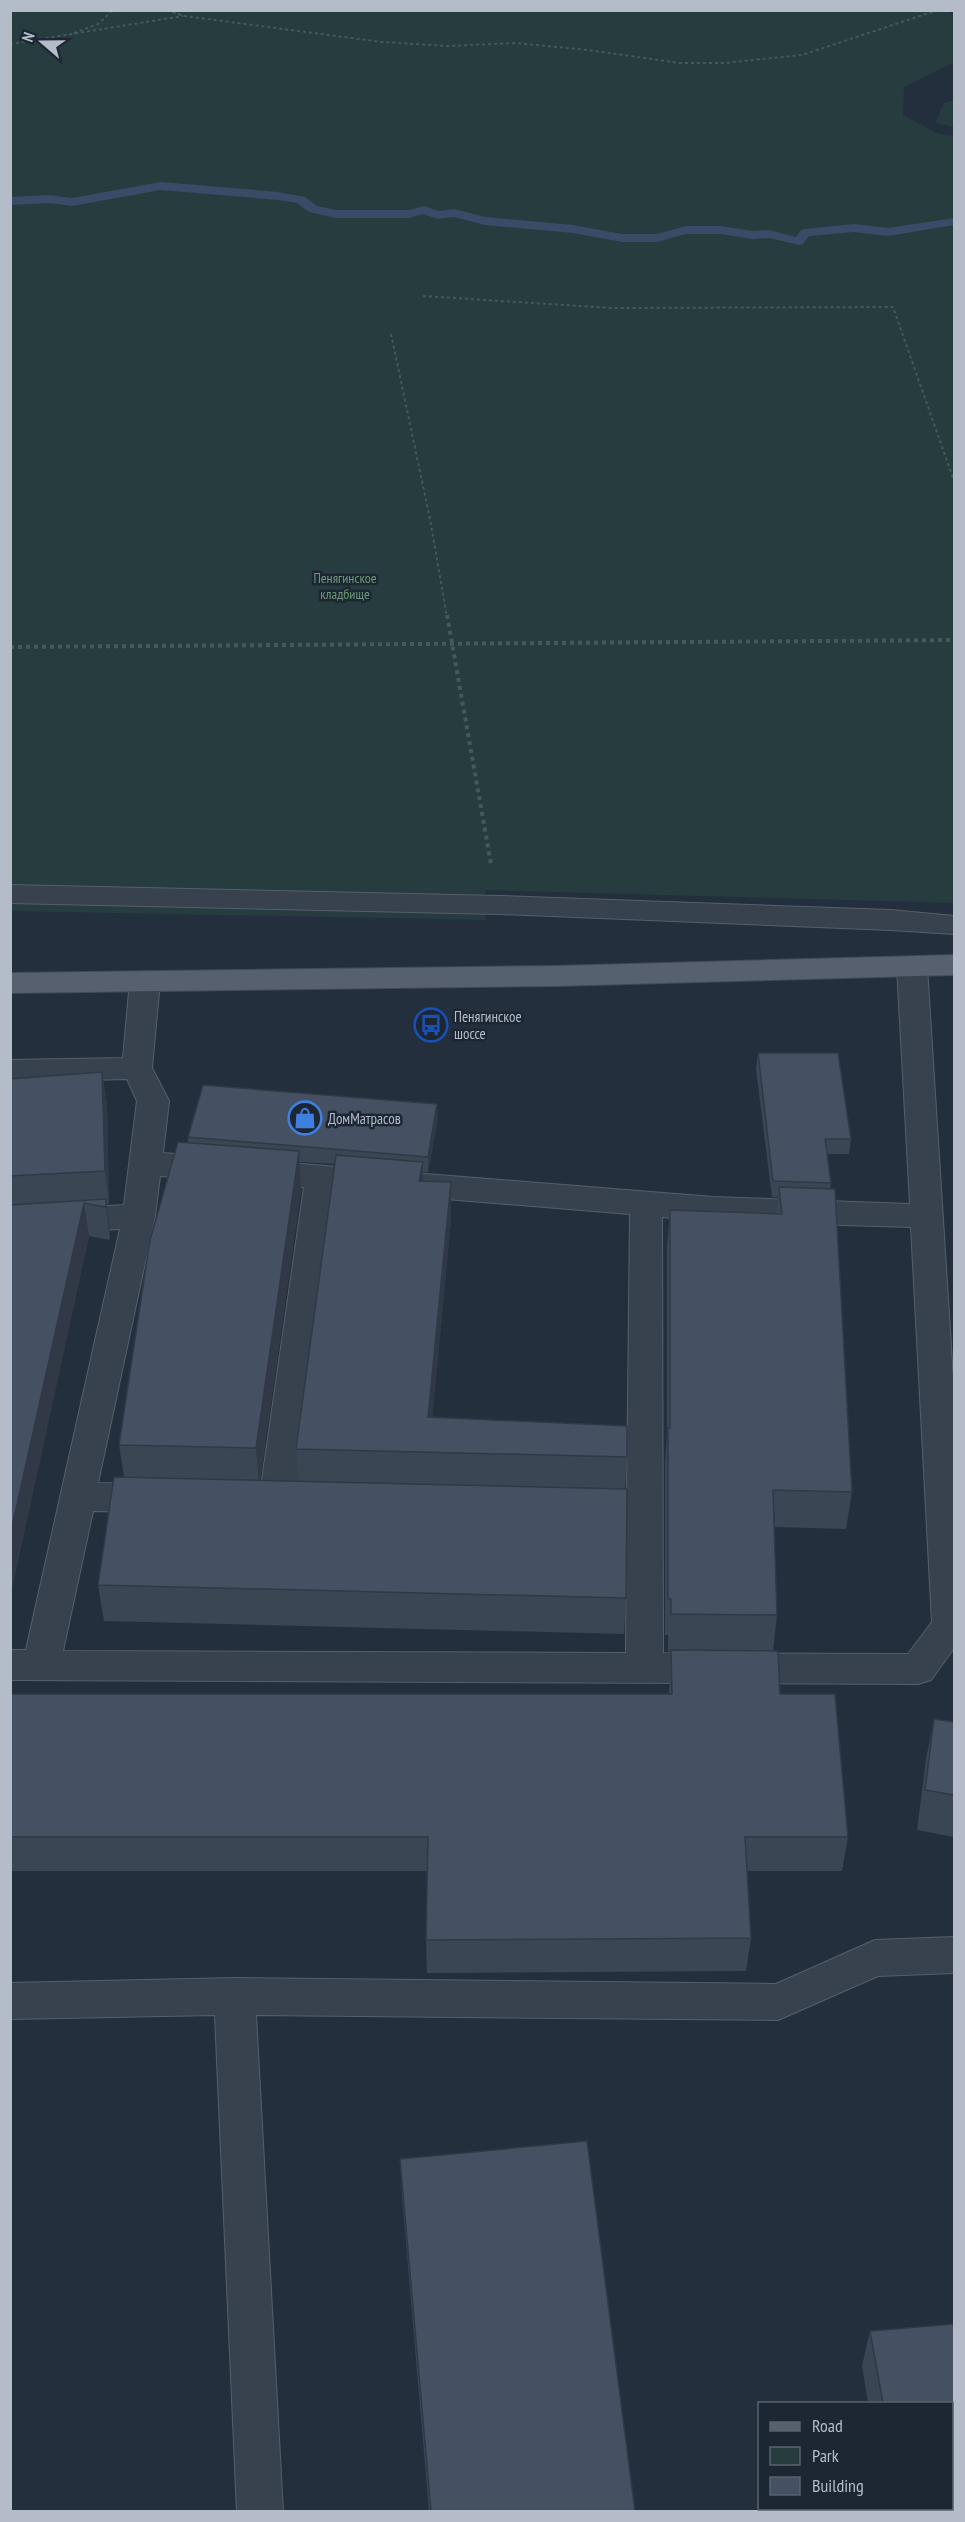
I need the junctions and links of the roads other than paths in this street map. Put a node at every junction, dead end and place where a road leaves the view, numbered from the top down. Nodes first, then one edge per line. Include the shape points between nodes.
1 (10, 894) edge
2 (954, 925) edge
3 (954, 965) edge
4 (912, 967) junction
5 (145, 981) junction
6 (10, 982) edge
7 (137, 1068) junction
8 (10, 1071) edge
9 (145, 1162) junction
10 (322, 1177) junction
11 (646, 1203) junction
12 (139, 1216) junction
13 (927, 1216) junction
14 (10, 1224) edge
15 (77, 1497) junction
16 (183, 1499) edge
17 (242, 1500) edge
18 (277, 1501) junction
19 (312, 1502) edge
20 (549, 1508) edge
21 (644, 1510) junction
22 (26, 1666) edge
23 (644, 1669) junction
24 (954, 1955) edge
25 (235, 1996) junction
26 (10, 2001) edge
27 (260, 2511) edge

1 - 2 lane via 500,905
3 - 4 main road
4 - 5 main road
4 - 13 lane
5 - 6 main road
5 - 7 lane
7 - 8 lane
7 - 9 lane via 153,1101
9 - 10 lane
9 - 12 lane
10 - 11 lane
10 - 18 lane
11 - 13 lane
11 - 21 lane
12 - 14 lane
12 - 15 lane
13 - 23 lane via 951,1625 918,1669
15 - 16 lane
15 - 22 lane
17 - 18 lane
18 - 19 lane
20 - 21 lane
21 - 23 lane
22 - 23 lane
24 - 25 lane via 875,1958 778,2002
25 - 26 lane
25 - 27 lane

